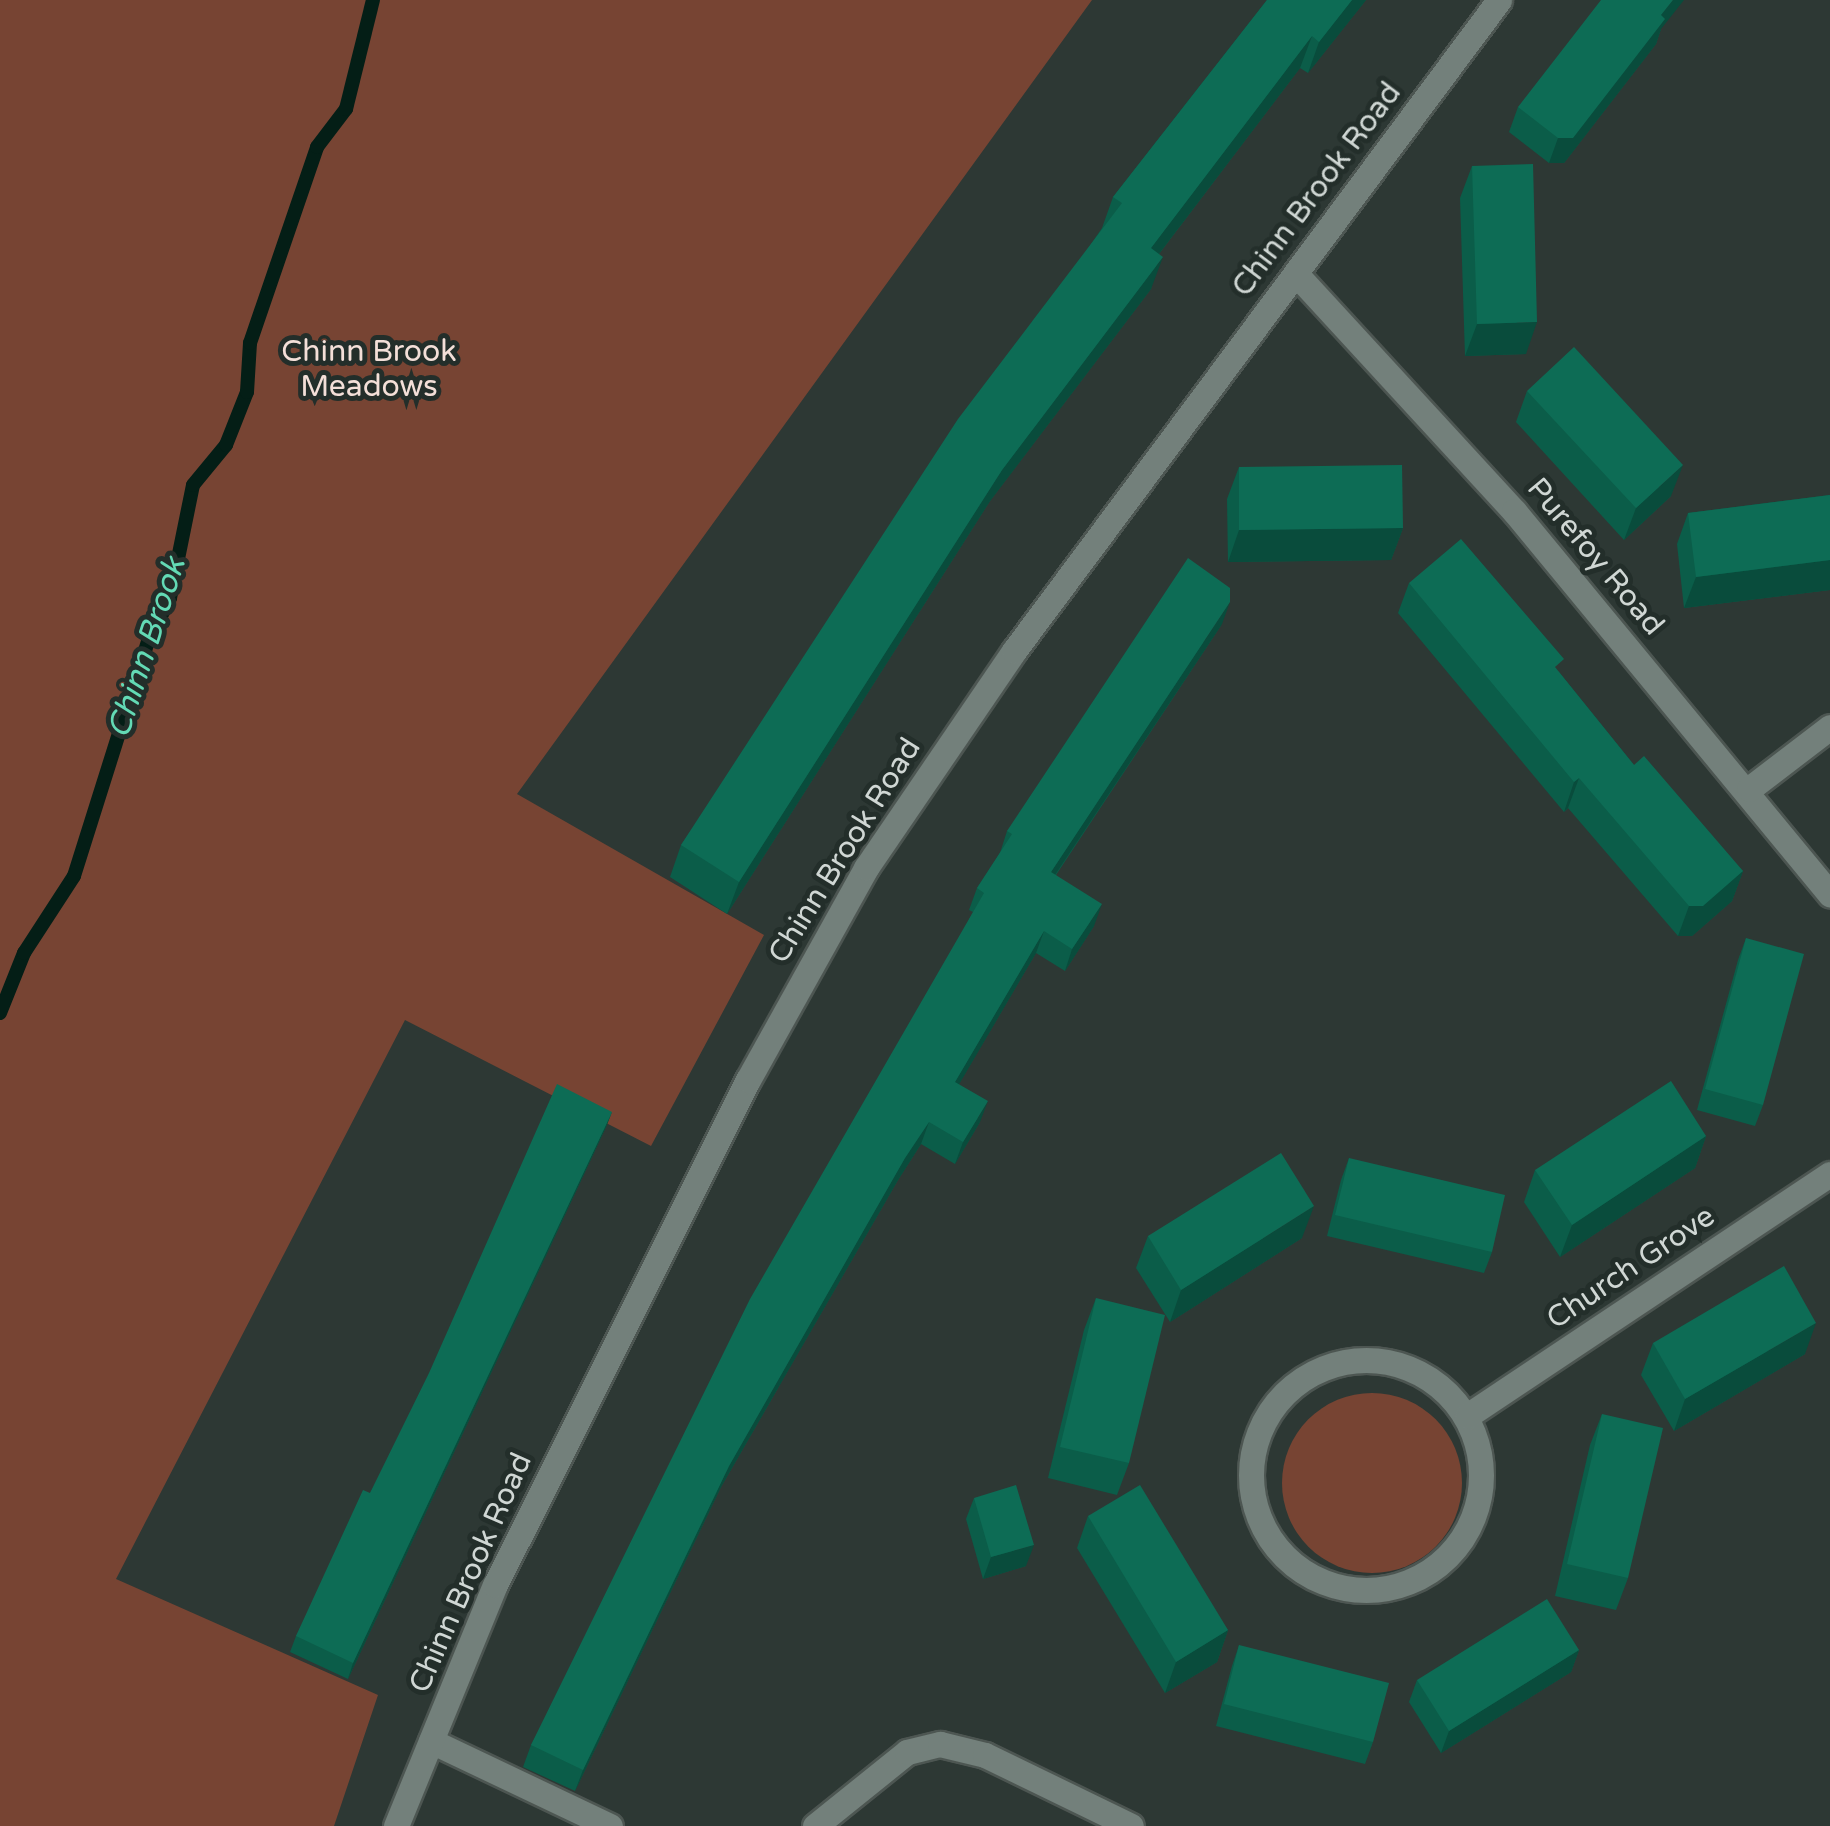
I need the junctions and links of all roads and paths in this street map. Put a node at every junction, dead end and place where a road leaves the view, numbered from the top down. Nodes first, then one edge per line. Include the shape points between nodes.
1 (1499, 0) edge
2 (1296, 274) junction
3 (1830, 727) edge
4 (1748, 789) junction
5 (1830, 895) edge
6 (1830, 1174) edge
7 (1467, 1416) junction
8 (431, 1742) junction
9 (396, 1826) edge
10 (610, 1826) edge
11 (815, 1826) edge
12 (1131, 1826) edge

1 - 2 street, Chinn Brook Road
2 - 4 street, Purefoy Road via 1514,511
2 - 8 street, Chinn Brook Road via 1014,651 866,868 748,1080 530,1515
3 - 4 street
4 - 5 street, Purefoy Road
6 - 7 street, Church Grove
7 - 7 street via 1480,1451 1482,1489 1471,1525 1449,1556 1420,1578 1384,1590 1346,1589 1311,1577 1281,1554 1260,1523 1250,1485 1254,1446 1270,1410 1296,1381 1332,1364 1370,1358 1408,1366 1442,1386
8 - 9 street, Chinn Brook Road
8 - 10 street
11 - 12 street via 907,1752 940,1744 984,1755

